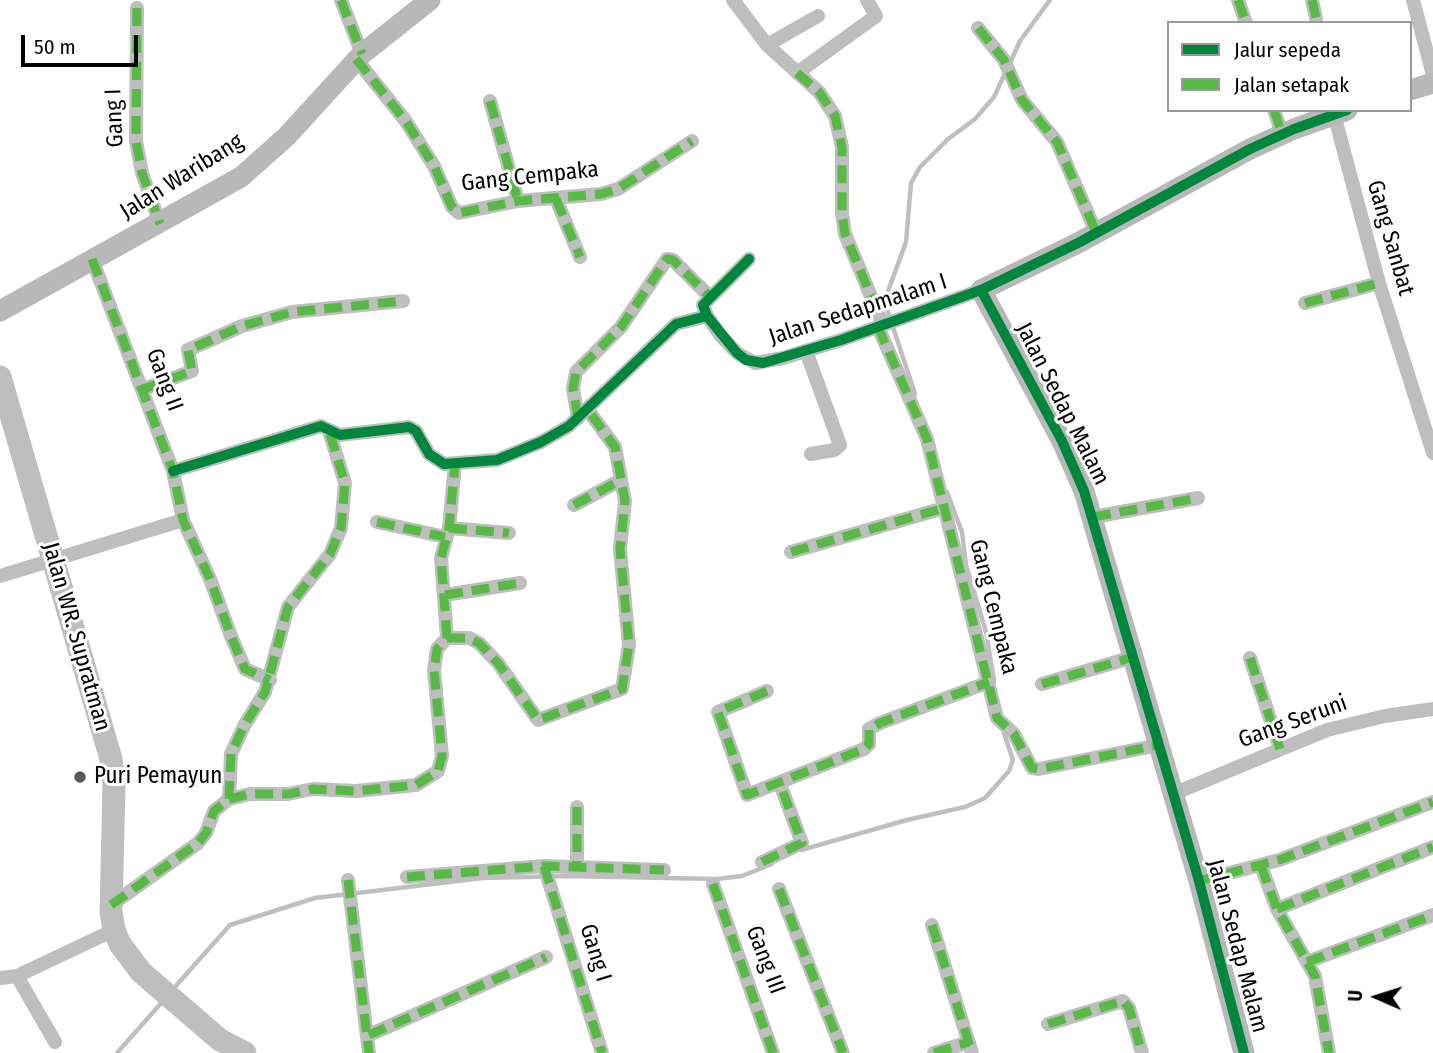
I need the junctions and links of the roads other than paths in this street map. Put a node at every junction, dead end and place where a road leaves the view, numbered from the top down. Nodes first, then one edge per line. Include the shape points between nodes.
1 (341, 0) edge
2 (430, 0) edge
3 (733, 0) edge
4 (867, 0) edge
5 (1238, 0) edge
6 (1312, 0) edge
7 (1413, 0) edge
8 (137, 8) dead end
9 (818, 16) dead end
10 (1316, 18) dead end
11 (1244, 21) edge
12 (978, 28) dead end
13 (767, 45) junction
14 (359, 57) junction
15 (797, 73) junction
16 (1433, 75) edge
17 (1433, 83) edge
18 (1412, 89) edge
19 (490, 101) dead end
20 (1275, 112) edge
21 (1340, 112) edge
22 (1282, 134) junction
23 (692, 141) dead end
24 (556, 199) junction
25 (518, 201) junction
26 (160, 224) junction
27 (1096, 232) junction
28 (580, 257) dead end
29 (92, 259) junction
30 (749, 259) dead end
31 (1378, 283) junction
32 (981, 290) junction
33 (709, 296) junction
34 (403, 301) dead end
35 (1305, 303) dead end
36 (0, 311) edge
37 (706, 316) junction
38 (887, 324) junction
39 (806, 351) junction
40 (0, 377) edge
41 (144, 389) junction
42 (583, 414) junction
43 (329, 431) junction
44 (1433, 453) edge
45 (811, 454) dead end
46 (455, 464) junction
47 (173, 471) junction
48 (621, 480) junction
49 (1198, 498) dead end
50 (574, 505) dead end
51 (944, 508) junction
52 (1093, 517) junction
53 (183, 520) junction
54 (377, 523) dead end
55 (447, 533) junction
56 (509, 533) dead end
57 (791, 552) dead end
58 (54, 561) junction
59 (0, 576) edge
60 (520, 583) dead end
61 (445, 595) junction
62 (447, 638) junction
63 (1133, 657) junction
64 (1250, 658) dead end
65 (270, 680) junction
66 (989, 682) junction
67 (1042, 684) dead end
68 (767, 691) dead end
69 (1433, 709) edge
70 (1159, 745) junction
71 (1280, 749) junction
72 (780, 784) junction
73 (1173, 794) junction
74 (229, 799) junction
75 (1433, 802) edge
76 (577, 807) dead end
77 (1433, 847) edge
78 (762, 862) dead end
79 (1261, 866) junction
80 (578, 867) junction
81 (664, 870) dead end
82 (546, 871) junction
83 (407, 877) dead end
84 (1199, 881) junction
85 (713, 884) dead end
86 (349, 887) dead end
87 (779, 889) dead end
88 (111, 905) junction
89 (1277, 909) junction
90 (1433, 915) edge
91 (932, 925) dead end
92 (114, 930) junction
93 (546, 957) dead end
94 (1307, 962) junction
95 (17, 976) junction
96 (0, 978) edge
97 (1048, 1024) dead end
98 (369, 1035) junction
99 (55, 1042) dead end
100 (971, 1047) edge
101 (245, 1053) edge
102 (369, 1053) edge
103 (602, 1053) edge
104 (773, 1053) edge
105 (843, 1053) edge
106 (934, 1053) edge
107 (1142, 1053) edge
108 (1244, 1053) edge
109 (1329, 1053) edge

1 - 14 street
2 - 14 street, Jalan Waribang
3 - 13 street, Gang Cempaka
4 - 15 street via 876,16
5 - 11 street
6 - 10 street
7 - 16 street
8 - 26 street, Gang I via 134,122 141,167
9 - 13 street
12 - 27 street via 1007,67 1029,110 1057,142
13 - 15 street, Gang Cempaka
14 - 25 street, Gang Cempaka via 434,166 455,211
14 - 26 street, Jalan Waribang via 257,164
15 - 38 street, Gang Cempaka via 819,92 835,116 842,147 845,234
17 - 18 street
19 - 25 street
20 - 22 street
21 - 22 street
21 - 31 street, Gang Sanbat
22 - 27 street
23 - 24 street, Gang Cempaka via 618,189
24 - 25 street, Gang Cempaka
24 - 28 street
26 - 29 street, Jalan Waribang
27 - 32 street
29 - 36 street, Jalan Waribang
29 - 41 street, Gang II
30 - 33 street
31 - 35 street
31 - 44 street, Gang Sanbat
32 - 38 street, Jalan Sedapmalam I
32 - 52 street, Jalan Sedap Malam via 1075,467
33 - 37 street via 703,305
33 - 42 street via 667,259 621,327 576,372 573,388
34 - 41 street via 292,312 242,326 188,350 194,370
37 - 39 street, Jalan Sedapmalam I via 746,360 764,363
37 - 42 street via 676,324
38 - 39 street, Jalan Sedapmalam I
38 - 51 street, Gang Cempaka via 927,439
39 - 45 street via 840,445
40 - 58 main road, Jalan WR. Supratman
41 - 47 street, Gang II
42 - 46 street via 554,435 507,456
42 - 48 street via 612,438
43 - 46 street via 348,435 409,427 435,460
43 - 47 street via 316,426
43 - 65 street via 345,483 341,528 330,554 290,603
46 - 55 street
47 - 53 street, Gang II
48 - 50 street
48 - 62 street via 625,506 621,565 629,630 622,689 538,720 486,649 473,640
49 - 52 street
51 - 57 street
51 - 66 street, Gang Cempaka
52 - 63 street, Jalan Sedap Malam
53 - 58 street
53 - 65 street, Gang II via 245,669
54 - 55 street
55 - 56 street
55 - 61 street via 441,558
58 - 59 street
58 - 88 main road, Jalan WR. Supratman via 111,759 115,803
60 - 61 street
61 - 62 street
62 - 74 street via 437,649 434,670 442,766 425,781 356,791 313,789
63 - 67 street
63 - 70 street, Jalan Sedap Malam
64 - 71 street
65 - 74 street via 231,754
66 - 70 street, Gang Cempaka via 1003,724 1028,762 1039,769
66 - 72 street via 873,726 864,749
68 - 72 street via 721,709 717,715 744,793
69 - 71 street, Gang Seruni via 1359,721
70 - 73 street, Jalan Sedap Malam
71 - 73 street, Gang Seruni
72 - 78 street via 802,843
73 - 84 street, Jalan Sedap Malam
74 - 88 street via 214,811 198,843
75 - 79 street
76 - 80 street
77 - 89 street
79 - 84 street
79 - 89 street
80 - 81 street
80 - 82 street
82 - 83 street
82 - 103 street, Gang I
84 - 108 street, Jalan Sedap Malam
85 - 104 street, Gang III
86 - 98 street
87 - 105 street
88 - 92 main road, Jalan WR. Supratman
89 - 94 street
90 - 94 street
91 - 100 street
92 - 95 street
92 - 101 main road, Jalan WR. Supratman via 133,963 166,994 220,1040
93 - 98 street
94 - 109 street via 1319,989
95 - 96 street
95 - 99 street
97 - 107 street via 1123,1001
98 - 102 street
100 - 106 street

